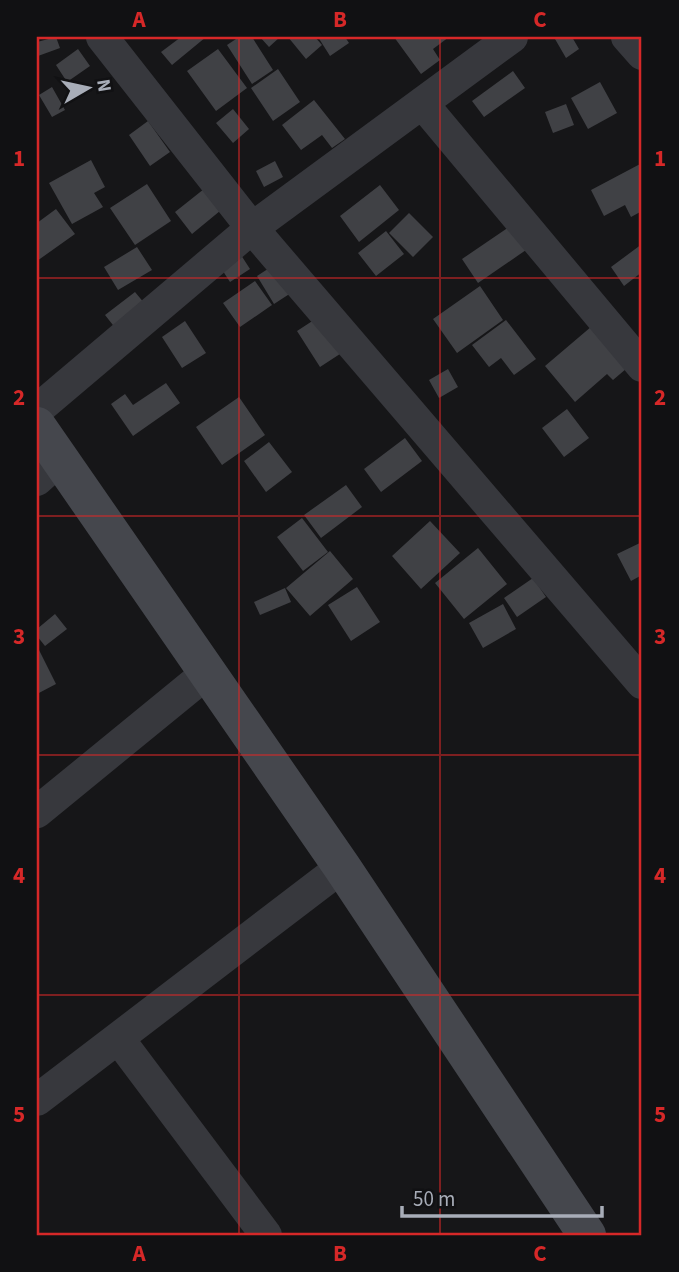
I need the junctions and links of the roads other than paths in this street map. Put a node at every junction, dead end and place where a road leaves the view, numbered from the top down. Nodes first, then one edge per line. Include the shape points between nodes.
1 (102, 37) edge
2 (512, 37) edge
3 (627, 37) edge
4 (642, 54) edge
5 (422, 103) junction
6 (252, 228) junction
7 (642, 366) edge
8 (37, 410) edge
9 (37, 425) edge
10 (48, 470) edge
11 (207, 673) junction
12 (639, 673) edge
13 (37, 812) edge
14 (342, 867) junction
15 (118, 1038) junction
16 (37, 1100) edge
17 (266, 1235) edge
18 (587, 1235) edge

1 - 6 street
2 - 5 street
3 - 4 street
5 - 6 street
5 - 7 street
6 - 8 street
6 - 12 street
9 - 10 main road
10 - 11 main road
11 - 13 street
11 - 14 main road
14 - 15 street
14 - 18 main road
15 - 16 street
15 - 17 street

